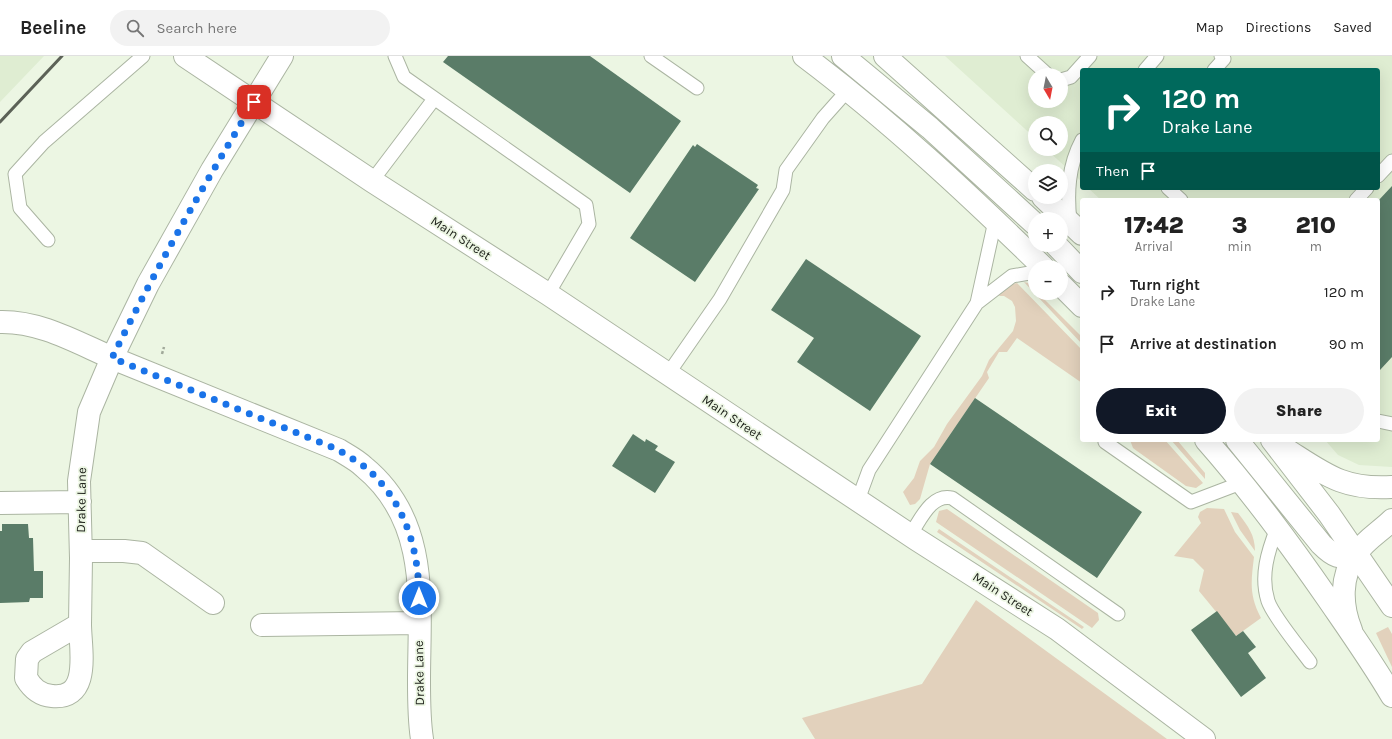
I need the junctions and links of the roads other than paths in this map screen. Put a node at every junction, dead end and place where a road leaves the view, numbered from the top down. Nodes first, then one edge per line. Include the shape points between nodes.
1 (143, 56) edge
2 (185, 56) edge
3 (282, 56) edge
4 (395, 56) edge
5 (651, 56) edge
6 (804, 56) edge
7 (843, 56) edge
8 (885, 56) edge
9 (1027, 56) edge
10 (1090, 56) edge
11 (1157, 56) edge
12 (1221, 56) edge
13 (1040, 68) edge
14 (1147, 68) edge
15 (1216, 68) edge
16 (1068, 78) edge
17 (697, 88) dead end
18 (847, 91) junction
19 (434, 99) junction
20 (254, 102) junction
21 (1080, 144) edge
22 (1392, 161) edge
23 (1380, 174) edge
24 (372, 181) junction
25 (1028, 184) edge
26 (1170, 190) edge
27 (1365, 190) edge
28 (1179, 198) edge
29 (1358, 198) edge
30 (1050, 204) edge
31 (1028, 218) edge
32 (995, 221) junction
33 (1076, 228) edge
34 (48, 240) dead end
35 (1063, 252) edge
36 (1036, 260) edge
37 (1080, 270) edge
38 (1028, 273) edge
39 (1068, 292) edge
40 (548, 294) junction
41 (977, 302) junction
42 (1080, 304) edge
43 (0, 322) edge
44 (112, 358) junction
45 (668, 374) junction
46 (1380, 421) edge
47 (1392, 424) edge
48 (1105, 442) edge
49 (1208, 442) edge
50 (1239, 442) edge
51 (1273, 442) edge
52 (1274, 442) edge
53 (1241, 483) junction
54 (1392, 487) edge
55 (858, 500) junction
56 (80, 502) junction
57 (0, 503) edge
58 (1392, 520) edge
59 (1277, 528) junction
60 (910, 535) junction
61 (81, 551) junction
62 (1356, 553) junction
63 (212, 603) dead end
64 (1392, 606) edge
65 (1118, 614) dead end
66 (419, 623) junction
67 (80, 624) dead end
68 (262, 626) dead end
69 (1352, 633) junction
70 (1310, 662) dead end
71 (1392, 696) edge
72 (422, 739) edge
73 (1204, 739) edge

1 - 34 lane via 44,142 15,174 20,208
2 - 20 main road, Main Street
3 - 20 main road
4 - 19 lane via 404,77
5 - 17 lane
6 - 18 main road
7 - 31 main road via 930,128
8 - 25 main road
9 - 13 lane
10 - 16 lane
11 - 14 lane
12 - 15 lane via 1224,59
18 - 32 main road
18 - 45 lane via 786,170 783,190 720,299
19 - 24 lane
19 - 40 lane via 586,204 589,224
20 - 24 main road, Main Street
20 - 44 main road, Drake Lane via 212,170 148,284
21 - 33 lane via 1068,184
22 - 23 lane
24 - 40 main road, Main Street
26 - 28 lane
27 - 29 lane
30 - 33 main road
32 - 36 main road
32 - 41 lane
35 - 37 main road
38 - 41 lane via 1012,276
39 - 42 main road
40 - 45 main road, Main Street
41 - 55 lane via 869,470
43 - 44 main road, Drake Lane via 43,327
44 - 56 main road, Drake Lane via 89,412 79,481
44 - 66 main road, Drake Lane via 339,450 364,467 397,504 407,524 419,573
45 - 55 main road, Main Street
46 - 47 lane
48 - 53 lane via 1191,502
49 - 53 main road
50 - 62 main road via 1330,553 1342,558
51 - 62 main road
52 - 54 main road via 1340,482 1371,488
53 - 59 main road
55 - 60 main road, Main Street
56 - 57 main road
56 - 61 main road, Drake Lane
58 - 62 main road
59 - 69 main road
59 - 70 lane via 1267,553 1266,594 1272,610
60 - 65 lane via 936,500 952,498
60 - 73 main road, Main Street via 1057,629
61 - 63 main road via 142,553
61 - 67 main road, Drake Lane
62 - 64 main road
62 - 69 main road via 1345,577 1343,590 1345,612
66 - 68 main road
66 - 72 main road, Drake Lane via 419,705
69 - 71 main road

